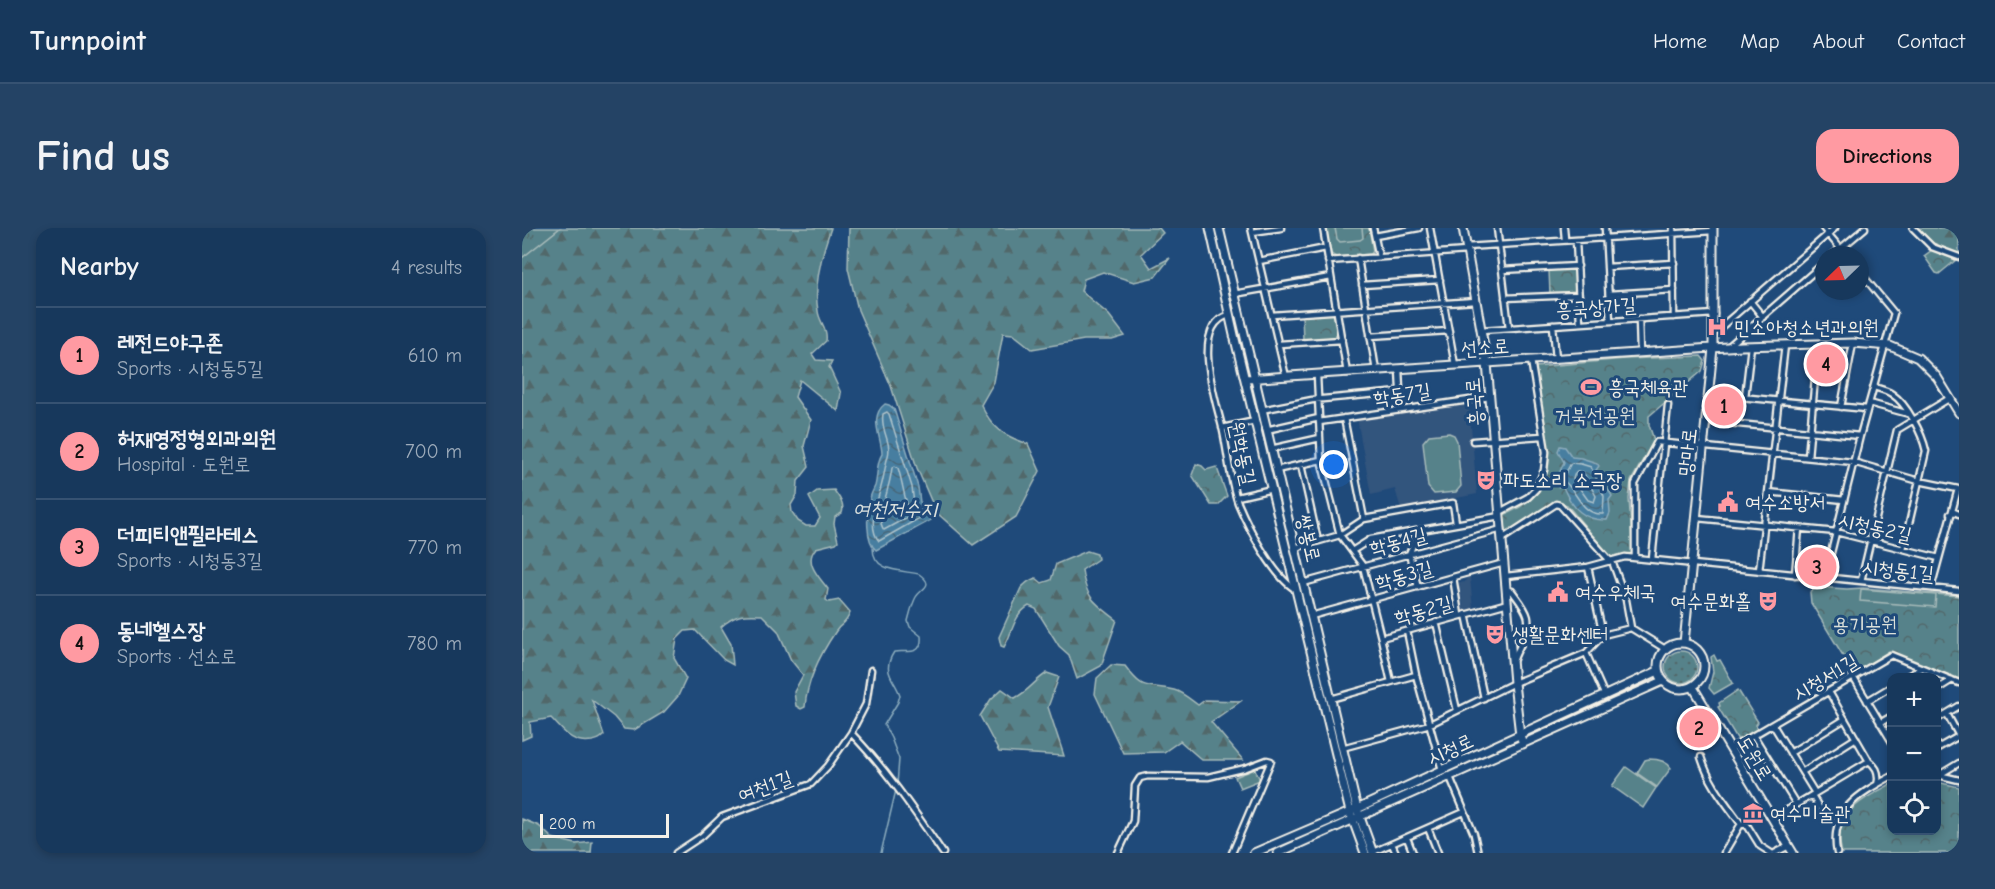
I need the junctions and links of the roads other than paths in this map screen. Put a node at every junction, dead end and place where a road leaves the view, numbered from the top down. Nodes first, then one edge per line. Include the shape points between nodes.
1 (1210, 228) edge
2 (1218, 228) edge
3 (1281, 228) edge
4 (1323, 228) edge
5 (1373, 228) edge
6 (1419, 228) edge
7 (1430, 228) edge
8 (1463, 228) edge
9 (1497, 228) edge
10 (1564, 228) edge
11 (1605, 228) edge
12 (1823, 228) edge
13 (1835, 228) edge
14 (1914, 228) edge
15 (1861, 229) edge
16 (1252, 230) edge
17 (1713, 230) edge
18 (1673, 231) edge
19 (1828, 234) junction
20 (1375, 236) junction
21 (1606, 238) junction
22 (1565, 239) junction
23 (1576, 240) junction
24 (1499, 244) junction
25 (1838, 246) edge
26 (1844, 246) edge
27 (1326, 248) junction
28 (1466, 249) junction
29 (1435, 253) junction
30 (1379, 257) junction
31 (1959, 257) edge
32 (1358, 258) junction
33 (1259, 261) junction
34 (1328, 261) junction
35 (1674, 263) junction
36 (1578, 266) junction
37 (1607, 267) junction
38 (1502, 270) junction
39 (1815, 271) edge
40 (1331, 277) junction
41 (1440, 280) junction
42 (1869, 283) edge
43 (1362, 285) junction
44 (1266, 288) junction
45 (1674, 291) junction
46 (1234, 294) junction
47 (1609, 294) junction
48 (1579, 295) junction
49 (1505, 298) junction
50 (1476, 301) junction
51 (1750, 301) junction
52 (1444, 303) junction
53 (1366, 309) junction
54 (1337, 311) junction
55 (1229, 315) junction
56 (1272, 315) junction
57 (1714, 315) junction
58 (1674, 317) junction
59 (1763, 317) junction
60 (1639, 319) junction
61 (1610, 321) junction
62 (1580, 323) junction
63 (1553, 325) junction
64 (1509, 328) junction
65 (1481, 330) junction
66 (1449, 331) junction
67 (1714, 333) junction
68 (1370, 336) junction
69 (1342, 340) junction
70 (1853, 343) junction
71 (1279, 344) junction
72 (1818, 344) junction
73 (1785, 345) junction
74 (1884, 345) junction
75 (1751, 346) junction
76 (1728, 347) junction
77 (1713, 348) junction
78 (1640, 353) junction
79 (1556, 359) junction
80 (1531, 360) junction
81 (1487, 363) junction
82 (1455, 365) junction
83 (1399, 369) junction
84 (1376, 371) junction
85 (1347, 373) junction
86 (1317, 375) junction
87 (1286, 377) junction
88 (1254, 379) junction
89 (1245, 380) junction
90 (1874, 387) junction
91 (1400, 392) junction
92 (1709, 394) junction
93 (1490, 397) junction
94 (1745, 397) junction
95 (1950, 398) junction
96 (1318, 400) junction
97 (1779, 401) junction
98 (1814, 404) junction
99 (1668, 405) dead end
100 (1868, 406) junction
101 (1841, 407) junction
102 (1401, 409) junction
103 (1261, 410) junction
104 (1959, 413) edge
105 (1908, 414) junction
106 (1344, 418) junction
107 (1319, 420) junction
108 (1255, 421) junction
109 (1707, 421) junction
110 (1913, 421) junction
111 (1776, 427) junction
112 (1222, 428) junction
113 (1266, 430) junction
114 (1811, 430) junction
115 (1542, 436) junction
116 (1860, 436) junction
117 (1320, 438) junction
118 (1494, 440) junction
119 (1473, 441) dead end
120 (1664, 443) junction
121 (1704, 448) junction
122 (1271, 449) junction
123 (1773, 454) junction
124 (1808, 457) junction
125 (1321, 460) junction
126 (1854, 462) junction
127 (1301, 465) junction
128 (1276, 470) junction
129 (1886, 472) junction
130 (1919, 481) junction
131 (1272, 489) junction
132 (1958, 490) edge
133 (1768, 492) junction
134 (1237, 497) junction
135 (1844, 500) junction
136 (1500, 514) junction
137 (1950, 514) junction
138 (1959, 514) edge
139 (1364, 519) junction
140 (1697, 519) junction
141 (1456, 523) junction
142 (1764, 525) junction
143 (1799, 528) junction
144 (1502, 529) junction
145 (1419, 531) junction
146 (1836, 532) junction
147 (1340, 535) junction
148 (1502, 539) junction
149 (1318, 541) junction
150 (1869, 541) junction
151 (1294, 549) junction
152 (1903, 549) junction
153 (1352, 551) junction
154 (1409, 554) junction
155 (1635, 558) junction
156 (1939, 558) junction
157 (1652, 559) junction
158 (1609, 560) junction
159 (1504, 563) junction
160 (1692, 564) junction
161 (1363, 566) junction
162 (1588, 567) junction
163 (1759, 572) junction
164 (1795, 575) junction
165 (1506, 576) junction
166 (1453, 577) junction
167 (1825, 577) junction
168 (1861, 581) junction
169 (1303, 583) junction
170 (1418, 587) junction
171 (1931, 588) junction
172 (1296, 590) junction
173 (1507, 590) junction
174 (1959, 591) edge
175 (1371, 600) junction
176 (1508, 603) junction
177 (1463, 614) junction
178 (1311, 616) junction
179 (1436, 622) junction
180 (1631, 628) junction
181 (1407, 631) junction
182 (1603, 635) junction
183 (1381, 638) junction
184 (1684, 643) junction
185 (1665, 649) junction
186 (1586, 653) junction
187 (1513, 665) junction
188 (1922, 668) junction
189 (871, 670) dead end
190 (1658, 671) junction
191 (1914, 673) edge
192 (1416, 675) junction
193 (1853, 677) junction
194 (1953, 680) junction
195 (1663, 681) junction
196 (1391, 682) junction
197 (1514, 683) junction
198 (1959, 683) edge
199 (1693, 687) junction
200 (1941, 687) edge
201 (1887, 689) edge
202 (1828, 692) junction
203 (1605, 696) junction
204 (1485, 698) junction
205 (1331, 699) junction
206 (1867, 701) junction
207 (1959, 706) edge
208 (1457, 710) junction
209 (1947, 714) junction
210 (1941, 717) edge
211 (1845, 719) junction
212 (1887, 719) edge
213 (1880, 723) junction
214 (1430, 724) junction
215 (1773, 724) junction
216 (851, 733) junction
217 (1887, 734) edge
218 (1520, 735) junction
219 (1754, 736) junction
220 (1959, 736) edge
221 (1856, 738) junction
222 (1523, 744) junction
223 (1941, 746) edge
224 (1342, 748) junction
225 (1730, 749) junction
226 (1790, 753) junction
227 (1701, 757) dead end
228 (1869, 761) junction
229 (1959, 763) edge
230 (1442, 771) junction
231 (1802, 771) junction
232 (1941, 773) edge
233 (1941, 776) edge
234 (1450, 777) junction
235 (1887, 779) edge
236 (1959, 780) edge
237 (1877, 784) junction
238 (1813, 794) junction
239 (1796, 804) junction
240 (1354, 811) junction
241 (1464, 812) junction
242 (1357, 819) junction
243 (1772, 819) junction
244 (1838, 821) junction
245 (1741, 824) junction
246 (1428, 828) junction
247 (1407, 838) junction
248 (1392, 844) junction
249 (1791, 850) edge
250 (1477, 852) edge
251 (676, 853) edge
252 (943, 853) edge
253 (1118, 853) edge
254 (1232, 853) edge
255 (1254, 853) edge
256 (1278, 853) edge
257 (1370, 853) edge
258 (1396, 853) edge
259 (1413, 853) edge
260 (1438, 853) edge
261 (1724, 853) edge
262 (1773, 853) edge
263 (1837, 853) edge

1 - 55 street, 쌍봉로
2 - 46 street, 쌍봉로
3 - 16 street
4 - 27 street
5 - 20 street
6 - 20 street
7 - 29 street
8 - 28 street, 흥국로
9 - 24 street
10 - 22 street
11 - 21 street
12 - 19 street
13 - 19 street
14 - 31 street via 1932,247
15 - 26 street
16 - 33 street
17 - 18 street
17 - 57 street, 망마로
18 - 21 street
18 - 35 street
19 - 25 street
19 - 51 street
20 - 30 street
21 - 23 street
21 - 37 street
22 - 23 street
22 - 24 street
23 - 36 street
24 - 28 street
24 - 38 street
27 - 33 street
27 - 34 street
28 - 29 street
28 - 50 street, 흥국로
29 - 30 street
29 - 41 street
30 - 32 street
32 - 34 street
32 - 43 street
33 - 44 street
34 - 40 street
35 - 37 street
35 - 45 street
36 - 38 street
36 - 48 street
37 - 47 street
38 - 49 street
39 - 59 street
40 - 44 street
40 - 54 street
41 - 43 street
41 - 52 street
42 - 74 street via 1894,313
43 - 53 street
44 - 46 street
44 - 56 street
45 - 47 street
45 - 58 street
46 - 88 street, 쌍봉로
47 - 61 street
48 - 49 street
48 - 62 street
49 - 64 street
50 - 52 street
50 - 65 street, 흥국로
51 - 59 street
51 - 67 street
52 - 53 street
52 - 66 street
53 - 54 street
53 - 68 street
54 - 56 street
54 - 69 street
55 - 89 street, 쌍봉로
55 - 112 street, 원학동길 via 1214,325 1208,361
56 - 71 street
57 - 58 street, 흥국상가길
57 - 67 street, 망마로
58 - 60 street, 흥국상가길
59 - 76 street
60 - 61 street, 흥국상가길
60 - 78 street
61 - 62 street, 흥국상가길
62 - 63 street, 흥국상가길
63 - 64 street, 흥국상가길
63 - 79 street
64 - 65 street, 흥국상가길
65 - 81 street, 흥국로
66 - 68 street
66 - 82 street
67 - 77 street, 망마로
68 - 84 street
69 - 71 street
69 - 85 street
70 - 72 street, 선소로
70 - 74 street, 선소로
70 - 101 street
71 - 87 street
72 - 73 street, 선소로
72 - 98 street
73 - 75 street, 선소로
73 - 97 street
74 - 90 street
74 - 95 street, 선소로 via 1918,358
75 - 76 street, 선소로
75 - 94 street
76 - 77 street, 선소로
77 - 78 street, 선소로
77 - 92 street, 망마로
78 - 79 street, 선소로
79 - 80 street, 선소로
80 - 81 street, 선소로
80 - 115 street
81 - 82 street, 선소로
81 - 93 street, 흥국로
82 - 83 street, 선소로
83 - 84 street, 선소로
83 - 91 street
84 - 85 street, 선소로
85 - 86 street, 선소로
86 - 87 street, 선소로
86 - 96 street
87 - 88 street, 선소로
88 - 89 street, 선소로
88 - 103 street, 쌍봉로
89 - 108 street, 쌍봉로
90 - 100 street
90 - 105 street via 1896,397
91 - 96 street
91 - 102 street
92 - 94 street
92 - 109 street, 망마로
93 - 102 street, 학동7길
93 - 118 street, 흥국로
94 - 97 street
95 - 104 street, 선소로
95 - 110 street
96 - 103 street
96 - 107 street
97 - 98 street
97 - 111 street
98 - 101 street
98 - 114 street
99 - 120 street
100 - 101 street
100 - 105 street
100 - 116 street
102 - 106 street, 학동7길
103 - 113 street, 쌍봉로
105 - 110 street
106 - 107 street, 학동7길
106 - 139 street
107 - 113 street, 학동7길
107 - 117 street
108 - 112 street
108 - 131 street, 쌍봉로
109 - 111 street
109 - 121 street, 망마로
110 - 129 street via 1897,430
110 - 130 street via 1926,451
111 - 114 street
111 - 123 street
112 - 134 street, 원학동길
113 - 122 street, 쌍봉로
114 - 116 street
114 - 124 street
115 - 118 street
115 - 136 street via 1546,452 1541,480 1528,497
116 - 126 street
117 - 122 street
117 - 125 street
118 - 119 street
118 - 136 street, 흥국로
120 - 121 street
120 - 155 street via 1657,442 1635,484
120 - 157 street
121 - 123 street
121 - 140 street, 망마로
122 - 128 street, 쌍봉로
123 - 124 street
123 - 133 street
124 - 126 street
125 - 127 street
125 - 147 street
126 - 129 street
126 - 135 street
127 - 128 street
127 - 149 street
128 - 151 street, 쌍봉로
129 - 130 street
129 - 150 street
130 - 132 street
130 - 152 street
131 - 134 street
131 - 172 street, 쌍봉로
132 - 137 street
133 - 135 street
133 - 142 street
134 - 172 street, 원학동길 via 1271,565
135 - 146 street
136 - 141 street
136 - 144 street, 흥국로
137 - 138 street
137 - 156 street
139 - 141 street via 1453,503
139 - 147 street
140 - 142 street, 시청동2길
140 - 160 street, 망마로
141 - 145 street
142 - 143 street, 시청동2길
142 - 163 street
143 - 146 street, 시청동2길
143 - 164 street
144 - 148 street, 흥국로
144 - 154 street, 학동4길
145 - 153 street via 1371,538
145 - 154 street
146 - 150 street, 시청동2길
146 - 167 street
147 - 149 street
147 - 153 street
148 - 158 street via 1560,504
148 - 159 street, 흥국로
149 - 151 street
150 - 152 street, 시청동2길
150 - 168 street
151 - 169 street, 쌍봉로
152 - 156 street, 시청동2길
153 - 161 street
154 - 161 street, 학동4길
154 - 170 street
155 - 157 street, 시청동1길
155 - 158 street, 시청동1길
156 - 171 street
157 - 160 street, 시청동1길
158 - 162 street, 시청동1길
158 - 180 street via 1626,600
159 - 165 street, 흥국로
159 - 166 street, 학동3길
160 - 163 street, 시청동1길
160 - 184 street, 망마로
161 - 169 street, 학동4길
161 - 175 street
162 - 165 street, 시청동1길
162 - 182 street
163 - 164 street, 시청동1길
164 - 167 street, 시청동1길
165 - 173 street, 흥국로
166 - 170 street, 학동3길
166 - 177 street
167 - 168 street, 시청동1길
168 - 171 street, 시청동1길
169 - 178 street, 쌍봉로
170 - 175 street, 학동3길
171 - 174 street, 시청동1길
172 - 240 street, 쌍봉로
173 - 176 street, 흥국로
173 - 187 street via 1526,609 1529,619
175 - 178 street, 학동3길
175 - 183 street
176 - 177 street, 학동2길
176 - 187 street, 흥국로
177 - 179 street, 학동2길
177 - 204 street
178 - 205 street, 쌍봉로
179 - 181 street, 학동2길
179 - 208 street
180 - 182 street
180 - 185 street
181 - 183 street, 학동2길
181 - 192 street
182 - 186 street
183 - 196 street, 학동2길
184 - 185 street
184 - 199 street via 1698,650 1704,662 1703,673
185 - 190 street
186 - 197 street
186 - 203 street
187 - 197 street, 흥국로
188 - 191 street
188 - 193 street, 시청서1길 via 1891,655
188 - 194 street, 시청서1길
189 - 216 street, 여천1길 via 866,704
190 - 195 street
190 - 203 street, 시청로
192 - 196 street
192 - 214 street
193 - 202 street, 시청서1길
193 - 206 street
194 - 198 street, 시청서1길
194 - 200 street
195 - 199 street via 1677,689
195 - 222 street, 시청로
196 - 205 street
197 - 204 street
197 - 218 street, 흥국로
199 - 225 street, 도원로
201 - 206 street
202 - 211 street
202 - 215 street, 시청서1길
203 - 218 street, 시청로
204 - 208 street
205 - 224 street, 쌍봉로
206 - 213 street
207 - 209 street
208 - 214 street
209 - 210 street
209 - 220 street
211 - 221 street
211 - 226 street
212 - 213 street
213 - 217 street
214 - 224 street
214 - 230 street
215 - 219 street, 시청서1길
215 - 226 street
216 - 251 street, 여천1길 via 811,784 722,818
216 - 252 street via 899,789
218 - 222 street, 흥국로
218 - 230 street, 시청로
219 - 225 street, 시청서1길
219 - 239 street
220 - 223 street
221 - 228 street
221 - 231 street
222 - 234 street, 시청로
224 - 240 street, 쌍봉로
225 - 243 street, 도원로
226 - 231 street
227 - 245 street, 도원로 via 1711,782
228 - 237 street via 1878,774
228 - 238 street
229 - 232 street
230 - 240 street, 시청로
231 - 238 street
233 - 236 street
234 - 241 street
234 - 242 street, 시청로
235 - 237 street
237 - 244 street via 1852,800
238 - 239 street
238 - 244 street via 1828,817
239 - 243 street
240 - 242 street, 쌍봉로
240 - 255 street, 시청로
241 - 246 street
241 - 250 street
242 - 256 street, 시청로
242 - 257 street, 쌍봉로
243 - 249 street, 도원로
244 - 263 street
245 - 261 street
245 - 262 street, 도원로 via 1747,825 1760,846
246 - 247 street
246 - 260 street
247 - 248 street
247 - 259 street
248 - 257 street
248 - 258 street
249 - 262 street, 도원로
253 - 254 street via 1133,821 1135,786 1140,778 1208,777 1271,761

